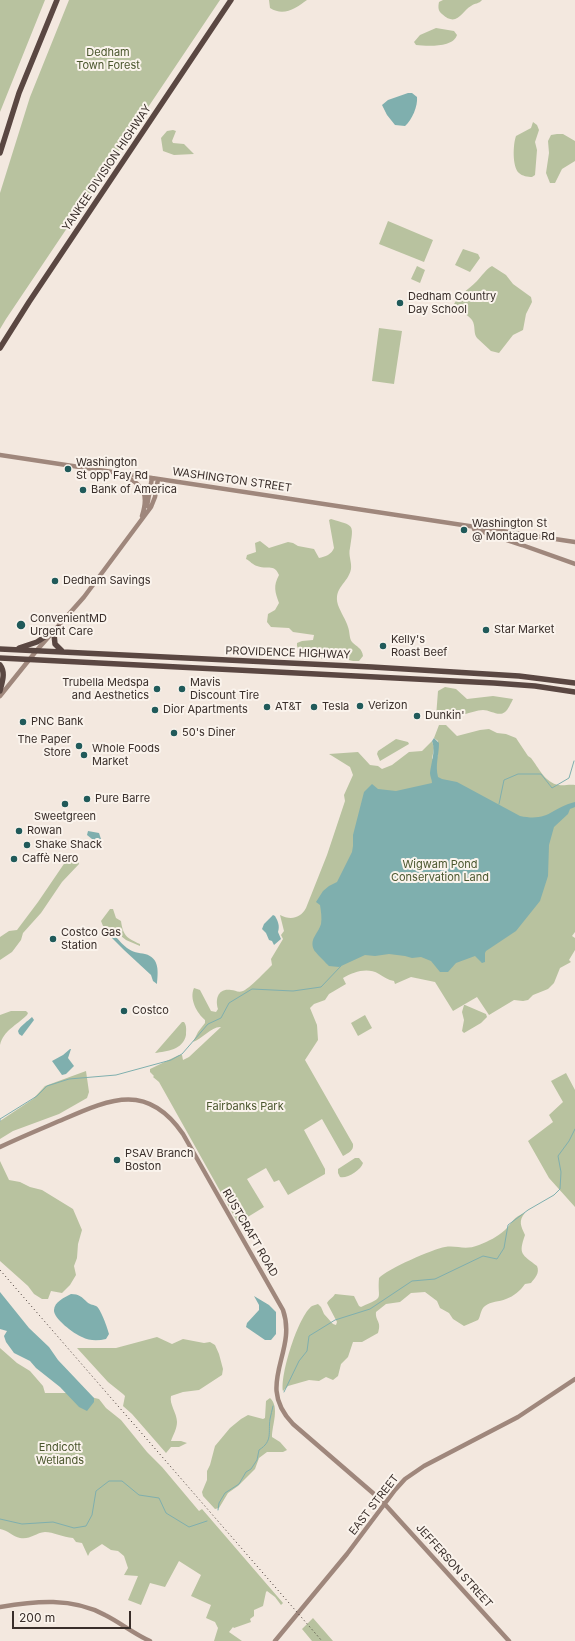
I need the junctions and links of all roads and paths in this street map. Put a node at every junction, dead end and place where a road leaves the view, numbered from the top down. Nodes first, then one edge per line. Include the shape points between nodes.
1 (57, 0) edge
2 (232, 0) edge
3 (0, 153) edge
4 (0, 348) edge
5 (0, 455) edge
6 (118, 472) junction
7 (152, 478) junction
8 (158, 479) junction
9 (142, 518) junction
10 (461, 525) junction
11 (511, 532) junction
12 (526, 534) junction
13 (575, 542) edge
14 (522, 544) junction
15 (575, 564) edge
16 (58, 628) junction
17 (0, 649) edge
18 (16, 649) junction
19 (37, 650) junction
20 (65, 652) junction
21 (0, 658) edge
22 (29, 660) junction
23 (0, 665) edge
24 (575, 683) edge
25 (0, 691) edge
26 (575, 692) edge
27 (0, 696) edge
28 (0, 1147) edge
29 (575, 1379) edge
30 (385, 1504) junction
31 (0, 1608) edge
32 (276, 1640) edge
33 (150, 1641) edge
34 (272, 1641) edge
35 (509, 1641) edge

1 - 3 highway via 22,86
2 - 4 highway, YANKEE DIVISION HIGHWAY
5 - 6 main road, WASHINGTON STREET
6 - 7 main road, WASHINGTON STREET
6 - 9 main road via 136,481 143,490 146,501
7 - 8 main road, WASHINGTON STREET
7 - 9 main road
8 - 9 main road via 153,504
8 - 10 main road, WASHINGTON STREET
9 - 16 main road
10 - 11 main road, WASHINGTON STREET
10 - 14 main road, WASHINGTON STREET
11 - 12 main road
11 - 14 main road, WASHINGTON STREET
12 - 13 main road
12 - 14 main road
14 - 15 main road, WASHINGTON STREET
16 - 18 highway via 36,642
16 - 19 main road
16 - 20 highway via 54,634 55,644 60,651
17 - 18 highway, PROVIDENCE HIGHWAY
18 - 19 highway, PROVIDENCE HIGHWAY
19 - 20 highway, PROVIDENCE HIGHWAY
19 - 22 main road
20 - 24 highway, PROVIDENCE HIGHWAY via 379,667 519,676
21 - 22 highway, PROVIDENCE HIGHWAY
22 - 26 highway, PROVIDENCE HIGHWAY via 494,683
22 - 27 main road
23 - 25 highway via 3,675
28 - 30 main road, RUSTCRAFT ROAD via 113,1100 133,1100 148,1104 169,1117 183,1134 283,1310 287,1326 286,1338 276,1388 282,1410 293,1424
29 - 30 main road, EAST STREET via 518,1417 418,1470 400,1484
30 - 32 main road, EAST STREET
30 - 35 main road, JEFFERSON STREET
31 - 33 main road via 38,1602 58,1602 84,1607 103,1613
32 - 34 main road, EAST STREET

